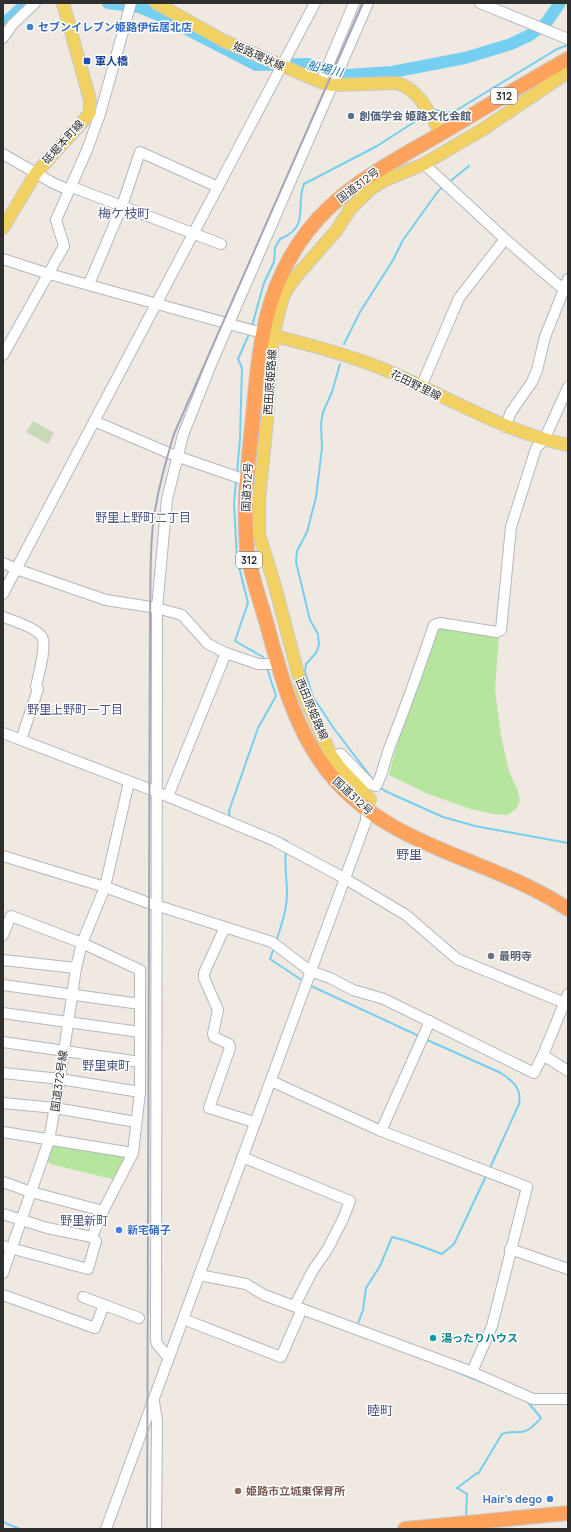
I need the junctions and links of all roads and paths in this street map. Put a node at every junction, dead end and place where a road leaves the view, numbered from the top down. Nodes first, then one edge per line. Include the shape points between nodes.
1 (35, 3) edge
2 (63, 3) edge
3 (156, 3) edge
4 (316, 3) edge
5 (354, 3) edge
6 (368, 3) edge
7 (480, 3) edge
8 (130, 7) edge
9 (3, 38) edge
10 (568, 39) edge
11 (568, 60) edge
12 (282, 67) junction
13 (568, 72) edge
14 (326, 81) junction
15 (95, 111) junction
16 (441, 133) junction
17 (3, 154) edge
18 (424, 164) junction
19 (36, 173) junction
20 (218, 187) junction
21 (69, 190) junction
22 (122, 206) junction
23 (3, 228) edge
24 (194, 233) junction
25 (505, 239) junction
26 (221, 244) dead end
27 (3, 259) edge
28 (49, 274) junction
29 (568, 279) edge
30 (89, 284) junction
31 (563, 289) junction
32 (156, 302) junction
33 (229, 323) junction
34 (268, 334) junction
35 (3, 355) edge
36 (421, 387) junction
37 (568, 387) edge
38 (94, 421) junction
39 (505, 427) junction
40 (547, 441) junction
41 (568, 445) edge
42 (176, 456) junction
43 (246, 480) junction
44 (3, 563) edge
45 (16, 569) junction
46 (3, 594) edge
47 (157, 608) junction
48 (3, 617) edge
49 (226, 653) junction
50 (278, 664) junction
51 (3, 733) edge
52 (21, 740) junction
53 (331, 755) junction
54 (129, 782) junction
55 (157, 792) junction
56 (168, 796) junction
57 (366, 810) junction
58 (3, 856) edge
59 (344, 878) junction
60 (105, 887) junction
61 (158, 905) junction
62 (568, 909) edge
63 (225, 926) junction
64 (3, 935) edge
65 (82, 944) junction
66 (3, 960) edge
67 (76, 968) junction
68 (310, 971) junction
69 (3, 985) edge
70 (71, 994) junction
71 (566, 999) edge
72 (140, 1004) junction
73 (3, 1013) edge
74 (430, 1021) junction
75 (68, 1022) junction
76 (140, 1032) junction
77 (3, 1042) edge
78 (63, 1051) junction
79 (543, 1055) junction
80 (140, 1062) junction
81 (568, 1071) edge
82 (3, 1073) edge
83 (60, 1079) junction
84 (271, 1081) junction
85 (140, 1092) junction
86 (3, 1103) edge
87 (55, 1108) junction
88 (136, 1122) junction
89 (254, 1122) junction
90 (381, 1131) junction
91 (3, 1132) edge
92 (49, 1140) junction
93 (133, 1153) junction
94 (242, 1157) junction
95 (3, 1182) edge
96 (31, 1192) junction
97 (103, 1211) junction
98 (3, 1214) edge
99 (22, 1221) junction
100 (92, 1237) junction
101 (8, 1248) edge
102 (510, 1249) junction
103 (568, 1269) edge
104 (3, 1273) edge
105 (199, 1275) junction
106 (3, 1295) edge
107 (83, 1298) dead end
108 (104, 1305) junction
109 (299, 1307) junction
110 (139, 1318) dead end
111 (183, 1319) junction
112 (168, 1357) junction
113 (472, 1372) junction
114 (568, 1398) edge
115 (154, 1402) junction
116 (568, 1513) edge
117 (460, 1527) edge
118 (106, 1529) edge
119 (156, 1529) edge
120 (406, 1529) edge

1 - 9 street via 12,25
2 - 15 main road, 砥堀本町線
3 - 12 main road, 姫路環状線 via 224,41
4 - 12 street
5 - 14 street via 330,62
6 - 14 street via 342,64
7 - 10 street
8 - 15 street
11 - 16 highway, 国道312号 / 312
12 - 14 main road, 姫路環状線
12 - 20 street
13 - 18 main road, 西田原姫路線 via 485,128
14 - 16 main road, 姫路環状線 via 397,83 406,86 415,92
14 - 33 street
15 - 19 main road, 砥堀本町線
15 - 21 street
16 - 34 highway, 国道312号 / 312 via 380,168 348,191 328,208 306,233 273,292
17 - 19 street
18 - 25 street
18 - 34 main road, 西田原姫路線 via 383,181 351,208 336,231 289,286
19 - 21 street
19 - 23 main road, 砥堀本町線
20 - 22 street via 140,152
20 - 24 street
21 - 22 street via 72,187
21 - 28 street via 56,220 64,246
22 - 24 street
22 - 30 street
24 - 26 street
24 - 32 street
25 - 31 street
25 - 36 street via 459,298
27 - 28 street
28 - 30 street
28 - 35 street
29 - 31 street
30 - 32 street
31 - 39 street via 532,382 511,412
32 - 33 street
32 - 38 street
33 - 34 street
33 - 42 street
34 - 36 main road, 花田野里線 via 334,351 383,369
34 - 43 highway, 国道312号 / 312
34 - 53 main road, 西田原姫路線 via 267,420 259,500 259,534 303,693
36 - 39 main road, 花田野里線
37 - 40 street
38 - 42 street
38 - 45 street
39 - 40 main road, 花田野里線
40 - 41 main road, 花田野里線
40 - 53 street via 536,448 512,527 501,630 497,632 440,623 434,625 387,753 382,776 376,786 370,784 341,754
42 - 43 street
42 - 47 street via 167,499
43 - 50 highway, 国道312号 / 312 via 247,549 251,572
44 - 45 street
45 - 46 street
45 - 47 street via 106,600
47 - 49 street via 182,615 208,644
47 - 55 street
48 - 52 street via 28,627 42,638 43,649 36,687 38,689
49 - 50 street via 258,664
49 - 56 street
50 - 57 highway, 国道312号 / 312 via 297,722 306,739 336,781
51 - 52 street
52 - 54 street
53 - 57 main road, 西田原姫路線 via 370,798
54 - 55 street
54 - 60 street, 国道372号線
55 - 56 street
55 - 61 street
56 - 59 street via 273,840
57 - 59 street via 366,821
57 - 62 highway, 国道312号 / 312 via 409,836 532,888
58 - 60 street
59 - 68 street
59 - 71 street via 410,918 456,959
60 - 61 street
60 - 65 street, 国道372号線
61 - 63 street
61 - 112 street via 156,1339
63 - 68 street via 272,942
63 - 89 street via 204,973 218,1010 214,1037 229,1044 230,1048 209,1108
64 - 65 street via 11,916
65 - 67 street, 国道372号線
65 - 72 street via 140,970
66 - 67 street
67 - 70 street, 国道372号線
68 - 74 street via 353,990 384,999
68 - 84 street
69 - 70 street
70 - 72 street
70 - 75 street, 国道372号線
71 - 79 street
72 - 76 street
73 - 75 street
74 - 79 street via 534,1073
74 - 90 street
75 - 76 street
75 - 78 street, 国道372号線
76 - 80 street
77 - 78 street
78 - 80 street
78 - 83 street, 国道372号線
79 - 81 street
80 - 85 street
82 - 83 street
83 - 85 street
83 - 87 street, 国道372号線
84 - 89 street
84 - 90 street
85 - 88 street
86 - 87 street
87 - 88 street
87 - 92 street, 国道372号線
88 - 93 street
89 - 94 street
90 - 102 street via 527,1186
91 - 92 street
92 - 93 street
92 - 96 street, 国道372号線
93 - 97 street
94 - 105 street
94 - 109 street via 350,1201 327,1250 313,1270
95 - 96 street
96 - 97 street
96 - 99 street, 国道372号線
97 - 100 street
98 - 99 street
99 - 100 street
99 - 101 street, 国道372号線
100 - 101 street via 96,1241 88,1269
101 - 104 street, 国道372号線
102 - 103 street
102 - 113 street via 492,1326
105 - 109 street via 246,1284 264,1295
105 - 111 street
106 - 108 street via 95,1328
107 - 108 street
108 - 110 street
109 - 111 street via 281,1357
109 - 113 street
111 - 112 street
112 - 115 street
113 - 114 street via 533,1399
115 - 118 street
115 - 119 street
116 - 117 highway
117 - 120 highway

